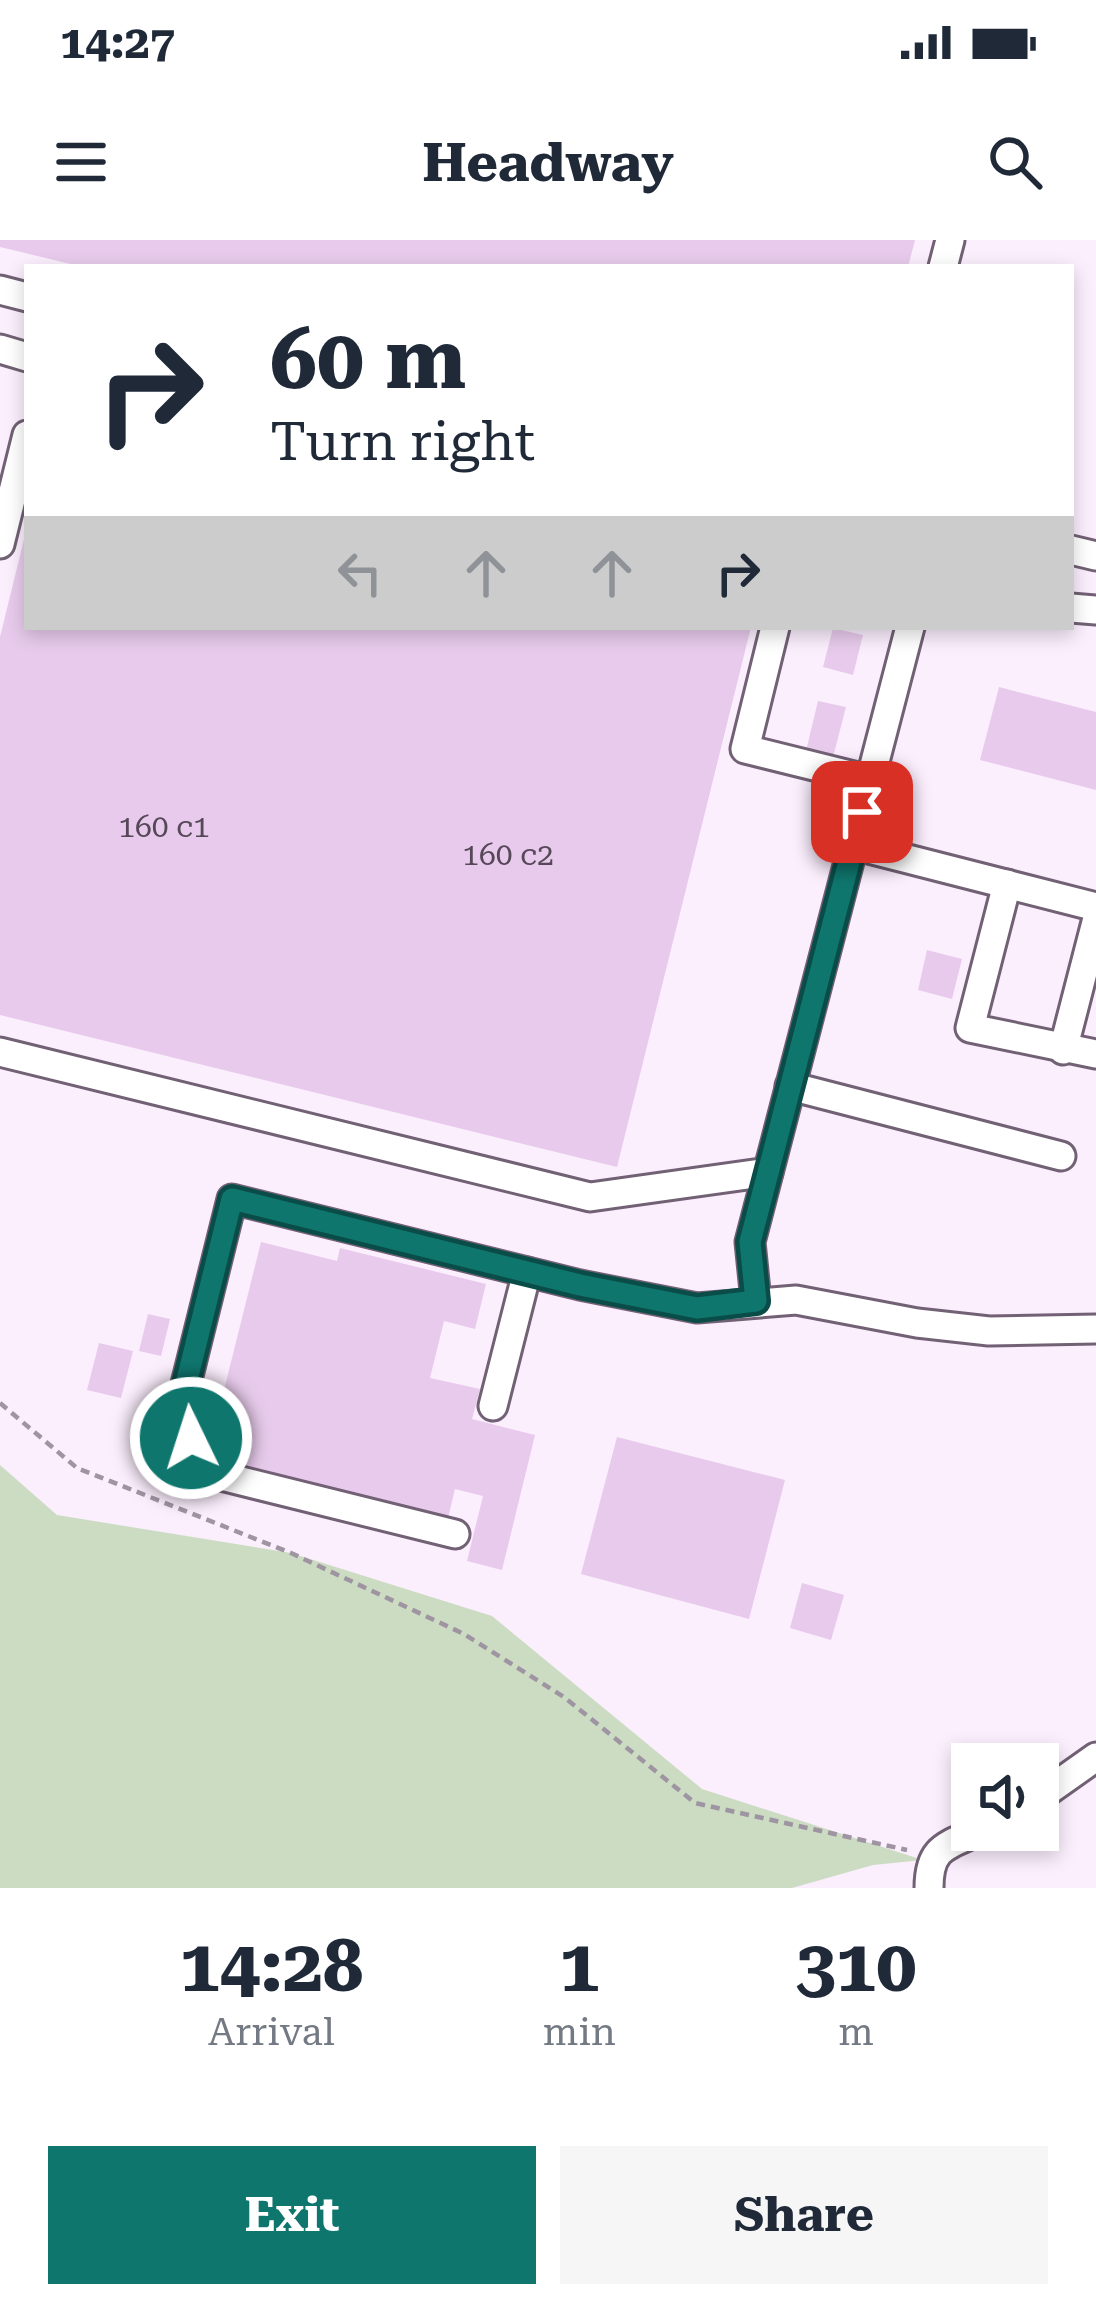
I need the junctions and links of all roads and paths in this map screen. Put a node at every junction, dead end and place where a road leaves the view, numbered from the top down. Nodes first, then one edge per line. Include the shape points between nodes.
1 (24, 446) edge
2 (0, 544) edge
3 (774, 630) edge
4 (909, 630) edge
5 (870, 780) junction
6 (853, 845) junction
7 (1007, 884) junction
8 (1096, 907) edge
9 (1096, 922) edge
10 (1063, 1050) junction
11 (0, 1052) edge
12 (1096, 1054) edge
13 (790, 1086) junction
14 (1061, 1156) dead end
15 (768, 1172) junction
16 (526, 1272) junction
17 (756, 1301) junction
18 (1096, 1329) edge
19 (0, 1403) edge
20 (493, 1406) dead end
21 (454, 1534) dead end
22 (1096, 1757) edge
23 (1059, 1783) edge
24 (951, 1844) edge
25 (929, 1876) edge

1 - 2 lane
3 - 5 lane via 745,748
4 - 5 lane
5 - 6 lane
6 - 7 lane
6 - 13 lane
7 - 8 lane
7 - 10 lane via 970,1028
9 - 10 lane
10 - 12 lane
11 - 15 lane via 590,1197
13 - 14 lane
13 - 15 lane
15 - 17 lane via 750,1242
16 - 17 lane via 697,1308
16 - 20 lane
16 - 21 lane via 232,1199 181,1404 201,1471
17 - 18 lane via 796,1300 989,1331
19 - 25 path via 77,1468 291,1552 464,1634 564,1696 695,1803 904,1849
22 - 23 lane
24 - 25 lane via 940,1849

